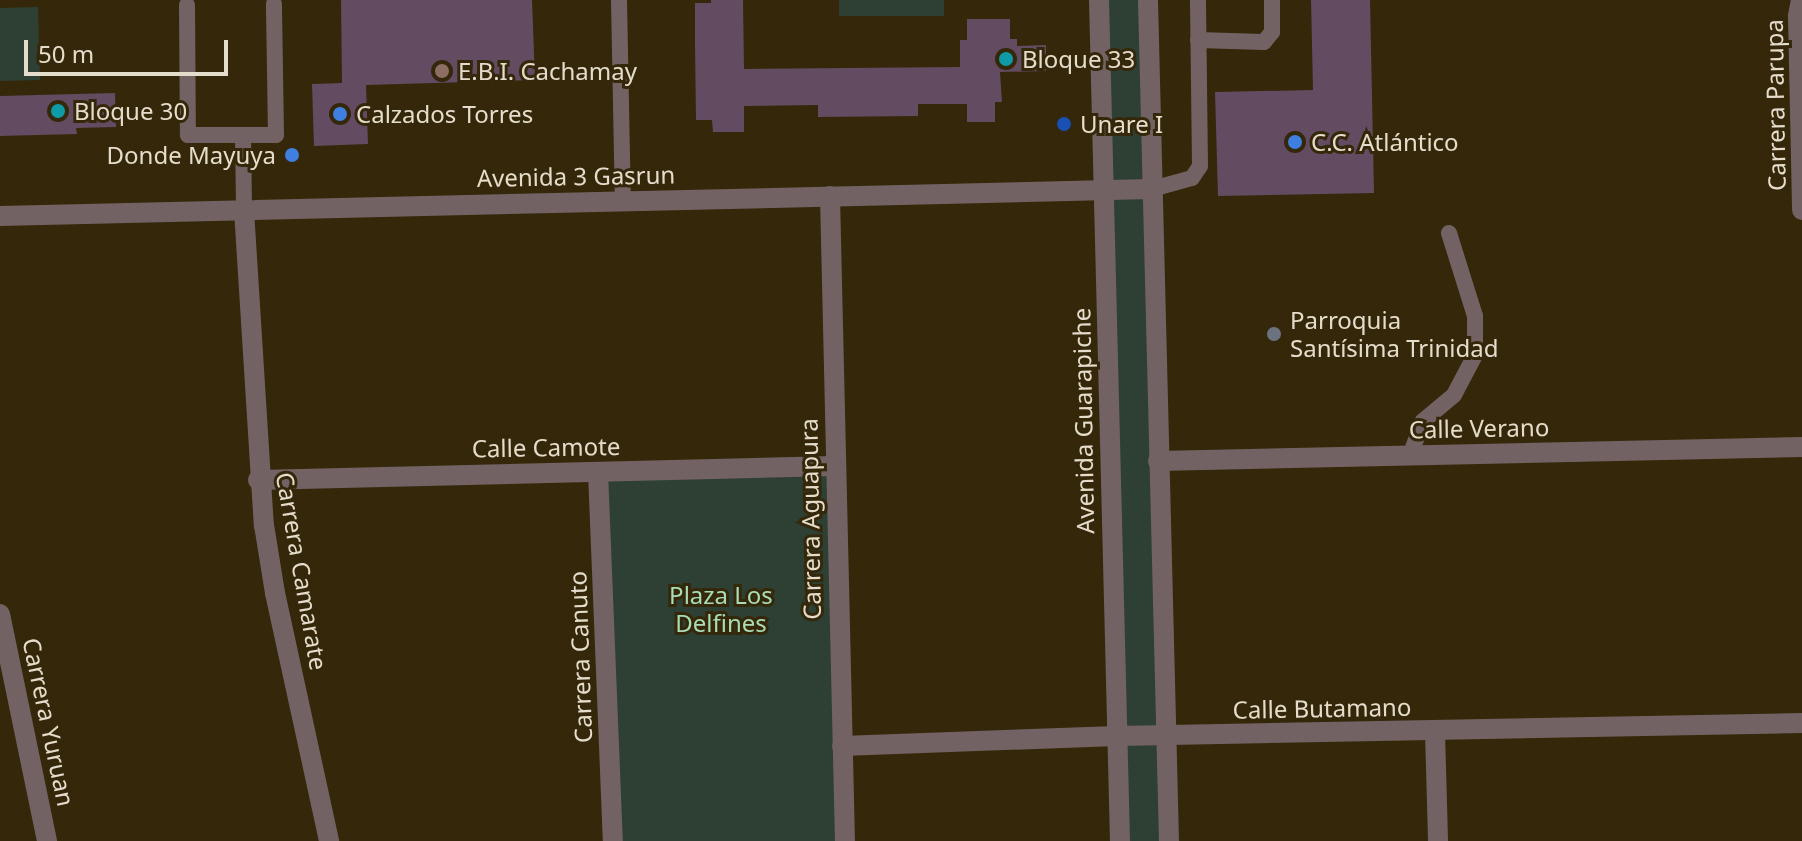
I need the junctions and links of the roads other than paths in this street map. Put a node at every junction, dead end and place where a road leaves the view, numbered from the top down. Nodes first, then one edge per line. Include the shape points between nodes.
1 (619, 0) edge
2 (1099, 0) edge
3 (1148, 0) edge
4 (1198, 0) edge
5 (1272, 0) edge
6 (1801, 0) edge
7 (274, 4) dead end
8 (187, 5) dead end
9 (1198, 40) junction
10 (243, 135) junction
11 (1152, 189) junction
12 (1103, 190) junction
13 (830, 196) junction
14 (623, 201) junction
15 (244, 210) junction
16 (1802, 210) edge
17 (0, 216) edge
18 (1449, 233) dead end
19 (1802, 447) edge
20 (1410, 456) junction
21 (1158, 461) junction
22 (834, 466) junction
23 (598, 472) junction
24 (258, 480) junction
25 (1, 625) edge
26 (1802, 723) edge
27 (1435, 732) junction
28 (1117, 736) junction
29 (1165, 736) junction
30 (842, 746) junction
31 (47, 841) edge
32 (329, 841) edge
33 (613, 841) edge
34 (845, 841) edge
35 (1120, 841) edge
36 (1169, 841) edge
37 (1438, 841) edge

1 - 14 lane
2 - 12 street, Avenida Guarapiche
3 - 11 street
4 - 9 lane
5 - 9 lane via 1272,32 1264,42
6 - 16 street, Carrera Parupa
7 - 10 lane via 276,135
8 - 10 lane via 188,135
9 - 11 lane via 1200,166 1192,178
10 - 15 lane
11 - 12 street, Avenida 3 Gasrun
11 - 21 street
12 - 13 street, Avenida 3 Gasrun
12 - 28 street, Avenida Guarapiche
13 - 14 street, Avenida 3 Gasrun
13 - 22 street, Carrera Aguapura
14 - 15 street, Avenida 3 Gasrun
15 - 17 street, Avenida 3 Gasrun
15 - 24 street, Carrera Camarate
18 - 20 lane via 1475,316 1475,355 1454,395 1423,421
19 - 20 street, Calle Verano
20 - 21 street, Calle Verano
21 - 29 street
22 - 23 street, Calle Camote
22 - 30 street, Carrera Aguapura
23 - 24 street, Calle Camote
23 - 33 street, Carrera Canuto
24 - 32 street, Carrera Camarate via 275,593
25 - 31 street, Carrera Yuruan
26 - 27 street, Calle Butamano
27 - 29 street, Calle Butamano
27 - 37 street
28 - 29 street, Calle Butamano
28 - 30 street, Calle Butamano
28 - 35 street, Avenida Guarapiche
29 - 36 street
30 - 34 street, Carrera Aguapura

